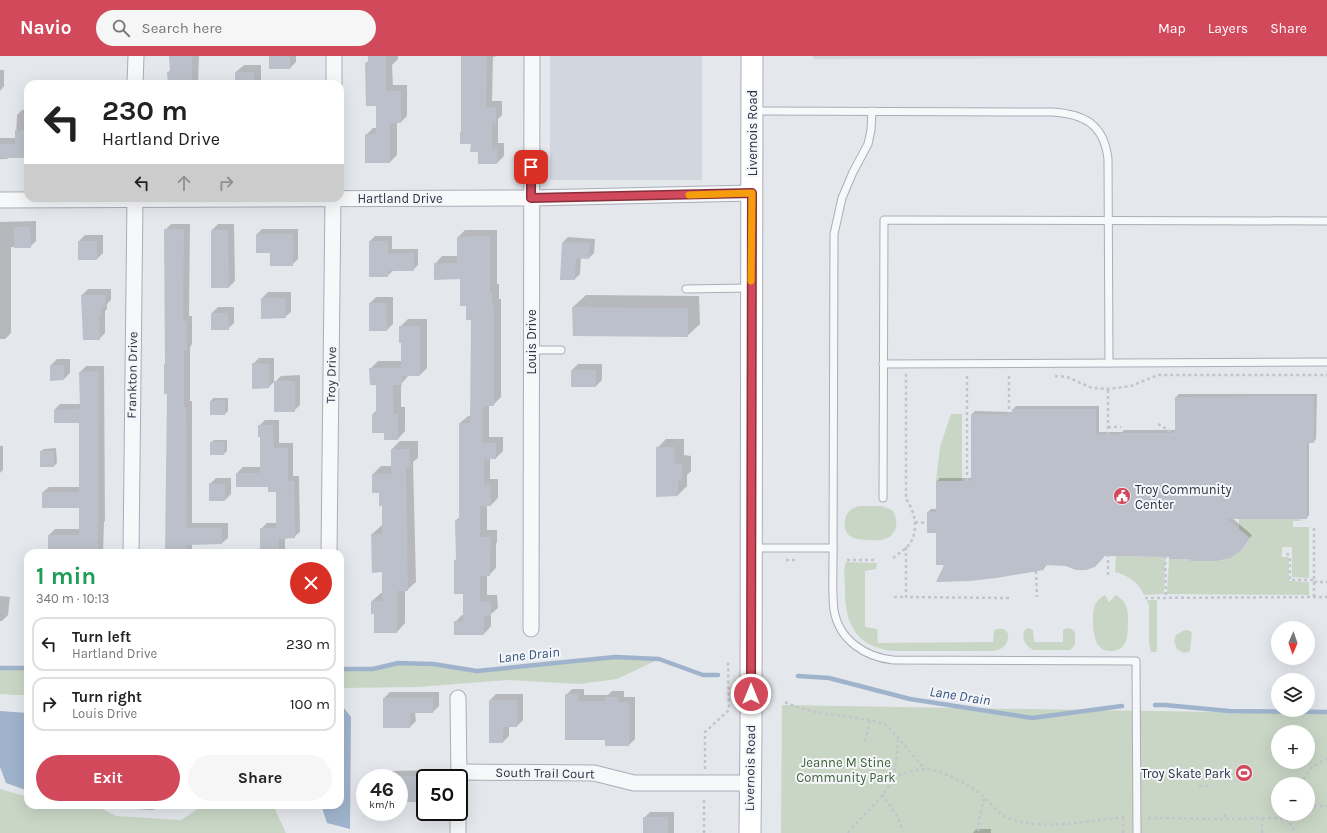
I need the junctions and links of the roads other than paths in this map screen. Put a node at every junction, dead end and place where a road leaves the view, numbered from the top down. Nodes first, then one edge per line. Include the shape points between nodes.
1 (136, 56) edge
2 (334, 56) edge
3 (532, 56) edge
4 (752, 56) edge
5 (135, 80) edge
6 (334, 80) edge
7 (872, 111) junction
8 (752, 112) junction
9 (752, 193) junction
10 (344, 198) edge
11 (531, 198) junction
12 (0, 200) edge
13 (24, 200) edge
14 (135, 202) edge
15 (333, 202) edge
16 (1109, 220) junction
17 (1327, 221) edge
18 (751, 288) junction
19 (686, 289) dead end
20 (532, 350) junction
21 (561, 350) dead end
22 (1327, 362) edge
23 (1109, 363) junction
24 (883, 364) junction
25 (883, 498) dead end
26 (751, 548) junction
27 (833, 548) junction
28 (131, 549) edge
29 (330, 549) edge
30 (531, 629) dead end
31 (458, 698) dead end
32 (459, 769) edge
33 (468, 775) edge
34 (750, 783) junction
35 (458, 821) edge
36 (458, 833) edge
37 (750, 833) edge
38 (1137, 833) edge

1 - 5 street
2 - 6 street
3 - 11 street, Louis Drive
4 - 8 main road, Livernois Road
7 - 8 lane
7 - 16 lane via 1052,112 1076,115 1097,130 1105,144 1109,166
7 - 27 lane via 868,144 842,198 834,234
8 - 9 main road, Livernois Road
9 - 11 street, Hartland Drive
9 - 18 main road, Livernois Road
10 - 11 street, Hartland Drive
11 - 20 street, Louis Drive
12 - 13 street, Hartland Drive
14 - 28 street, Frankton Drive
15 - 29 street, Troy Drive
16 - 17 lane
16 - 23 lane
16 - 24 lane via 884,220
18 - 19 lane
18 - 26 main road, Livernois Road
20 - 21 lane
20 - 30 street, Louis Drive
22 - 23 lane
23 - 24 lane
24 - 25 lane
26 - 27 lane
26 - 34 main road, Livernois Road
27 - 38 lane via 834,602 837,619 849,641 876,657 893,660 1136,661
31 - 32 street, South Trail Court
33 - 34 street, South Trail Court via 594,772 634,782
34 - 37 main road, Livernois Road
35 - 36 street

